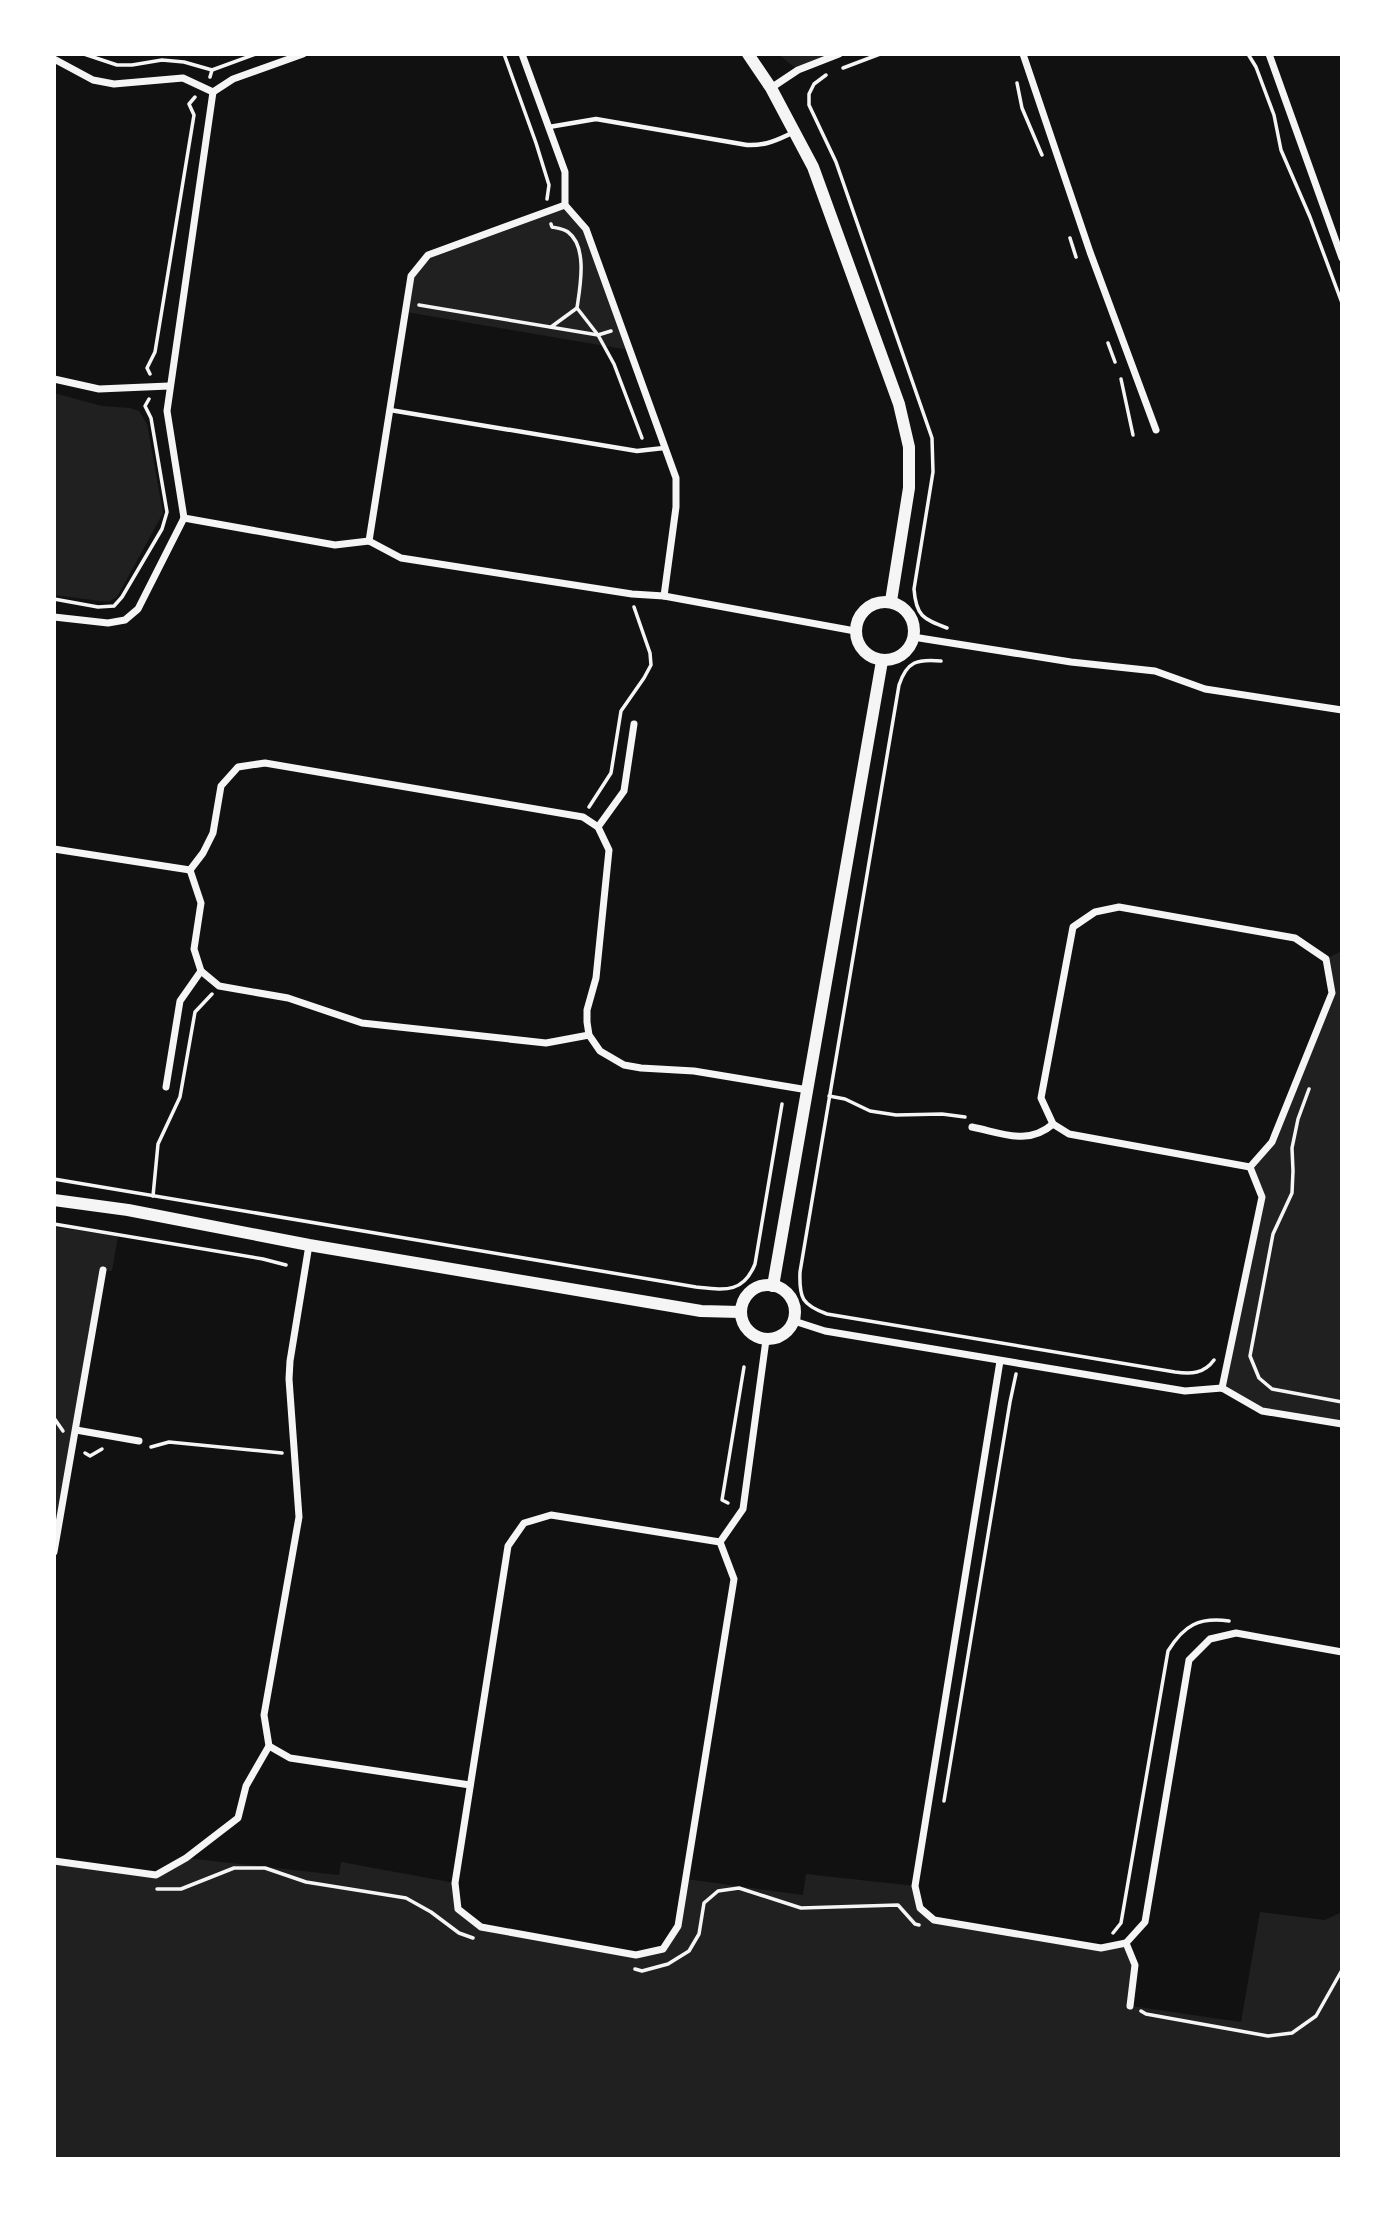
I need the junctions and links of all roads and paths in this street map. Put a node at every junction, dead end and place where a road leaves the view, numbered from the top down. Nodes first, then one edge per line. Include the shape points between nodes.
1 (84, 54) edge
2 (303, 54) edge
3 (504, 54) edge
4 (522, 54) edge
5 (748, 54) edge
6 (839, 54) edge
7 (1023, 54) edge
8 (1248, 54) edge
9 (1269, 54) edge
10 (54, 59) edge
11 (212, 70) dead end
12 (771, 88) junction
13 (213, 92) junction
14 (548, 127) junction
15 (795, 132) junction
16 (565, 205) junction
17 (546, 212) junction
18 (1342, 258) edge
19 (407, 303) junction
20 (1342, 303) edge
21 (577, 308) junction
22 (551, 327) junction
23 (621, 327) junction
24 (598, 335) junction
25 (54, 379) edge
26 (169, 386) junction
27 (390, 410) junction
28 (1156, 430) dead end
29 (643, 440) dead end
30 (665, 447) junction
31 (184, 518) junction
32 (369, 541) junction
33 (632, 594) junction
34 (664, 596) junction
35 (891, 601) junction
36 (54, 617) edge
37 (855, 631) junction
38 (913, 637) junction
39 (882, 661) junction
40 (941, 661) dead end
41 (1342, 710) edge
42 (634, 724) dead end
43 (583, 817) junction
44 (598, 827) junction
45 (54, 849) edge
46 (190, 870) junction
47 (201, 971) junction
48 (589, 1035) junction
49 (1312, 1081) dead end
50 (166, 1087) dead end
51 (808, 1090) junction
52 (829, 1096) junction
53 (782, 1104) dead end
54 (969, 1117) dead end
55 (1053, 1124) junction
56 (972, 1127) dead end
57 (1250, 1167) junction
58 (54, 1179) edge
59 (54, 1200) edge
60 (54, 1224) edge
61 (309, 1245) junction
62 (286, 1265) dead end
63 (103, 1270) dead end
64 (773, 1286) junction
65 (740, 1312) junction
66 (794, 1321) junction
67 (766, 1340) junction
68 (1021, 1346) junction
69 (1242, 1346) dead end
70 (1252, 1348) junction
71 (1220, 1352) dead end
72 (1019, 1358) dead end
73 (1000, 1361) junction
74 (744, 1367) dead end
75 (1017, 1370) dead end
76 (1222, 1388) junction
77 (1342, 1402) edge
78 (1342, 1424) edge
79 (76, 1430) junction
80 (138, 1441) dead end
81 (72, 1447) junction
82 (109, 1447) dead end
83 (148, 1448) dead end
84 (296, 1455) junction
85 (728, 1503) dead end
86 (720, 1542) junction
87 (54, 1552) edge
88 (1236, 1622) dead end
89 (1342, 1652) edge
90 (269, 1746) junction
91 (470, 1785) junction
92 (943, 1805) dead end
93 (54, 1861) edge
94 (145, 1888) dead end
95 (934, 1920) junction
96 (1106, 1939) dead end
97 (479, 1940) dead end
98 (1126, 1943) junction
99 (630, 1968) dead end
100 (1342, 1970) edge
101 (1130, 2006) joint

1 - 11 path via 117,65 162,60
2 - 13 street via 233,79
3 - 17 path via 548,185
4 - 14 street
5 - 12 street
6 - 12 street via 798,70
7 - 28 street
8 - 20 path
9 - 18 street
10 - 13 street via 93,80 114,84 183,78
12 - 15 street
13 - 26 street
14 - 15 lane via 596,119 761,146
14 - 16 street via 565,173
15 - 35 street via 813,167 899,404 909,447 909,488
16 - 17 street
16 - 23 street via 586,229
17 - 19 street via 428,255 411,276
17 - 21 path via 552,227 567,230 574,240 583,267
19 - 22 path
19 - 27 street
21 - 22 path
21 - 24 path
22 - 24 path
23 - 24 path
23 - 30 street
24 - 29 path
25 - 26 street via 99,388
26 - 31 street via 167,411
27 - 30 lane via 637,451
27 - 32 street
30 - 34 street via 676,478 676,507
31 - 32 street via 335,545
31 - 36 street via 138,609 125,620 108,623
32 - 33 street via 401,558
33 - 34 street
33 - 43 path via 651,665 621,711 611,773
34 - 37 street
35 - 37 street via 865,609
35 - 38 street via 910,614
37 - 39 street via 864,653
38 - 39 street via 905,653
38 - 41 street via 1155,671 1205,689
39 - 51 street
40 - 52 path via 911,665 899,685
42 - 44 street via 624,791
43 - 44 street
43 - 46 street via 265,763 238,767 221,786 213,833
44 - 48 street via 609,850 596,978 587,1010
45 - 46 street
46 - 47 street via 201,903 194,949
47 - 48 street via 219,986 288,998 362,1023 546,1044
47 - 50 street via 180,1001
48 - 51 street via 600,1051 624,1065
49 - 70 path via 1298,1119 1292,1148 1292,1193 1273,1234
51 - 64 street
52 - 54 path via 896,1115
52 - 68 path via 800,1272 804,1301 827,1314
53 - 58 path via 755,1264 744,1283 722,1290
55 - 56 street via 1027,1138
55 - 57 street via 1069,1134
55 - 57 street via 1041,1098 1073,927 1095,912 1119,907 1296,938 1326,959 1332,993 1272,1142
57 - 76 street via 1262,1197
59 - 61 street
60 - 62 path
61 - 65 street via 701,1311
61 - 84 street via 290,1361
63 - 79 street
64 - 65 street via 754,1289
64 - 66 street via 791,1298
65 - 67 street via 748,1331
66 - 67 street via 784,1334
66 - 73 street via 825,1331
67 - 86 street via 743,1509
68 - 71 path via 1194,1374
68 - 72 path
69 - 70 path
70 - 77 path via 1250,1356 1259,1378 1272,1390
73 - 76 street via 1185,1391
73 - 95 street via 915,1886 920,1908
74 - 85 path via 722,1500
75 - 92 path
76 - 78 street via 1262,1411
79 - 80 street
79 - 81 street
81 - 82 path via 90,1456
81 - 87 street
83 - 84 path via 169,1442
84 - 90 street via 299,1517 264,1715
86 - 91 street via 551,1515 524,1522 508,1546
86 - 91 street via 734,1579 678,1926 663,1949 636,1955 481,1927 458,1909 454,1882
88 - 96 path via 1208,1619 1187,1627 1168,1651 1121,1923
89 - 98 street via 1236,1633 1210,1639 1189,1660 1145,1922
90 - 91 street via 290,1758
90 - 93 street via 246,1787 237,1818 156,1875
94 - 97 path via 181,1889 234,1868 265,1868 306,1882 406,1898 459,1933
95 - 98 street via 1101,1948
95 - 99 path via 928,1926 915,1924 898,1905 801,1908 739,1888 718,1891 704,1903 699,1934 689,1951 668,1964
98 - 101 street via 1135,1965
100 - 101 path via 1316,2016 1292,2033 1268,2036 1146,2014

